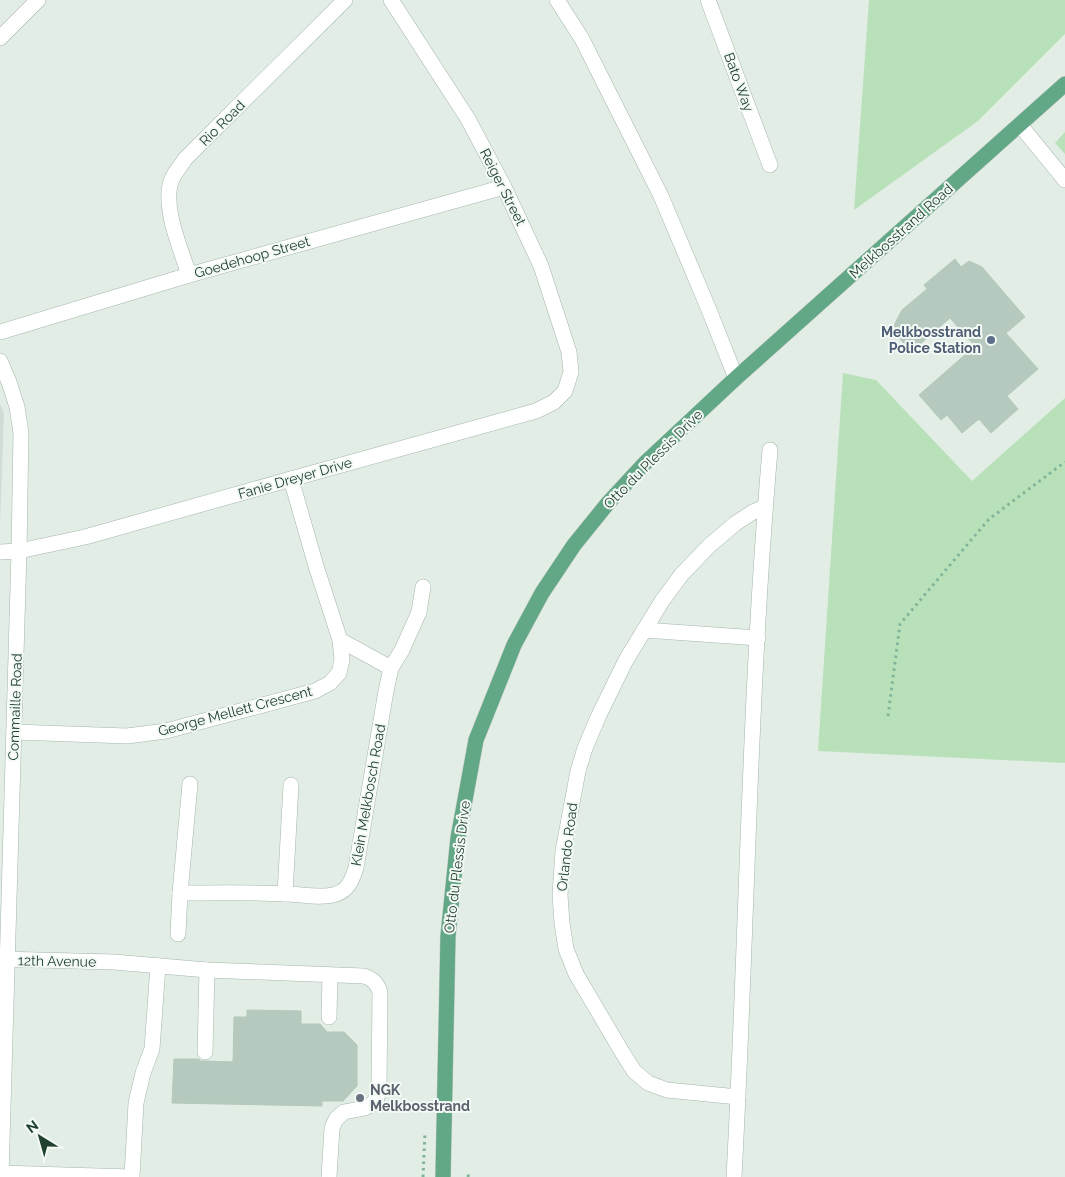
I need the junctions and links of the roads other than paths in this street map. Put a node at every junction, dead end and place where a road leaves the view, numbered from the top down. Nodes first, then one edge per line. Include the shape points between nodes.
1 (38, 0) edge
2 (345, 0) edge
3 (391, 0) edge
4 (557, 0) edge
5 (708, 0) edge
6 (0, 38) edge
7 (1065, 84) edge
8 (1020, 124) junction
9 (770, 165) dead end
10 (1065, 180) edge
11 (504, 186) junction
12 (189, 274) junction
13 (0, 332) edge
14 (0, 361) edge
15 (736, 378) junction
16 (565, 391) joint
17 (770, 450) dead end
18 (291, 478) junction
19 (765, 507) junction
20 (19, 551) junction
21 (0, 552) edge
22 (423, 587) dead end
23 (644, 630) junction
24 (758, 638) junction
25 (340, 640) junction
26 (391, 668) junction
27 (9, 742) edge
28 (190, 784) dead end
29 (291, 785) dead end
30 (180, 893) junction
31 (285, 894) junction
32 (178, 934) dead end
33 (4, 960) edge
34 (158, 966) junction
35 (207, 970) junction
36 (330, 976) junction
37 (329, 1017) dead end
38 (205, 1052) dead end
39 (738, 1097) junction
40 (1, 1174) edge
41 (132, 1177) edge
42 (329, 1177) edge
43 (443, 1177) edge
44 (734, 1177) edge

1 - 6 street
2 - 12 street, Rio Road via 185,160 172,178 168,196 171,219
3 - 11 street, Reiger Street via 468,119
4 - 15 street via 582,39 661,196
5 - 9 street, Bato Way
7 - 8 main road, Melkbosstrand Road
8 - 10 street
8 - 15 main road, Melkbosstrand Road
11 - 12 street, Goedehoop Street
11 - 16 street, Reiger Street via 541,266 569,352 571,372
12 - 13 street, Goedehoop Street
14 - 20 street, Commaille Road via 17,407 21,433
15 - 43 main road, Otto du Plessis Drive via 645,463 574,545 542,593 514,645 476,740 458,838 448,936
16 - 18 street, Fanie Dreyer Drive via 554,402 536,411
17 - 19 street
18 - 20 street, Fanie Dreyer Drive via 85,537
18 - 25 street, George Mellett Crescent
19 - 23 street, Orlando Road via 736,523 710,545 682,574
19 - 24 street
20 - 21 street, Fanie Dreyer Drive
20 - 27 street, Commaille Road
22 - 26 street, Klein Melkbosch Road via 419,612
23 - 24 street
23 - 39 street, Orlando Road via 599,716 578,771 563,851 560,895 566,949 576,974 634,1071 648,1083 667,1090
24 - 39 street
25 - 26 street
25 - 27 street, George Mellett Crescent via 342,660 339,673 330,683 315,691 166,731 127,736 64,735
26 - 31 street, Klein Melkbosch Road via 352,882 336,894 325,896
27 - 33 street, Commaille Road
28 - 30 street
29 - 31 street
30 - 31 street, Klein Melkbosch Road
30 - 32 street
33 - 34 street, 12th Avenue
33 - 40 street, Commaille Road
34 - 35 street, 12th Avenue
34 - 41 street via 152,1049 136,1103
35 - 36 street, 12th Avenue
35 - 38 street
36 - 37 street
36 - 42 street, 12th Avenue via 364,976 378,985 380,992 377,1098 364,1108 344,1112 336,1120 332,1128
39 - 44 street
40 - 41 street

